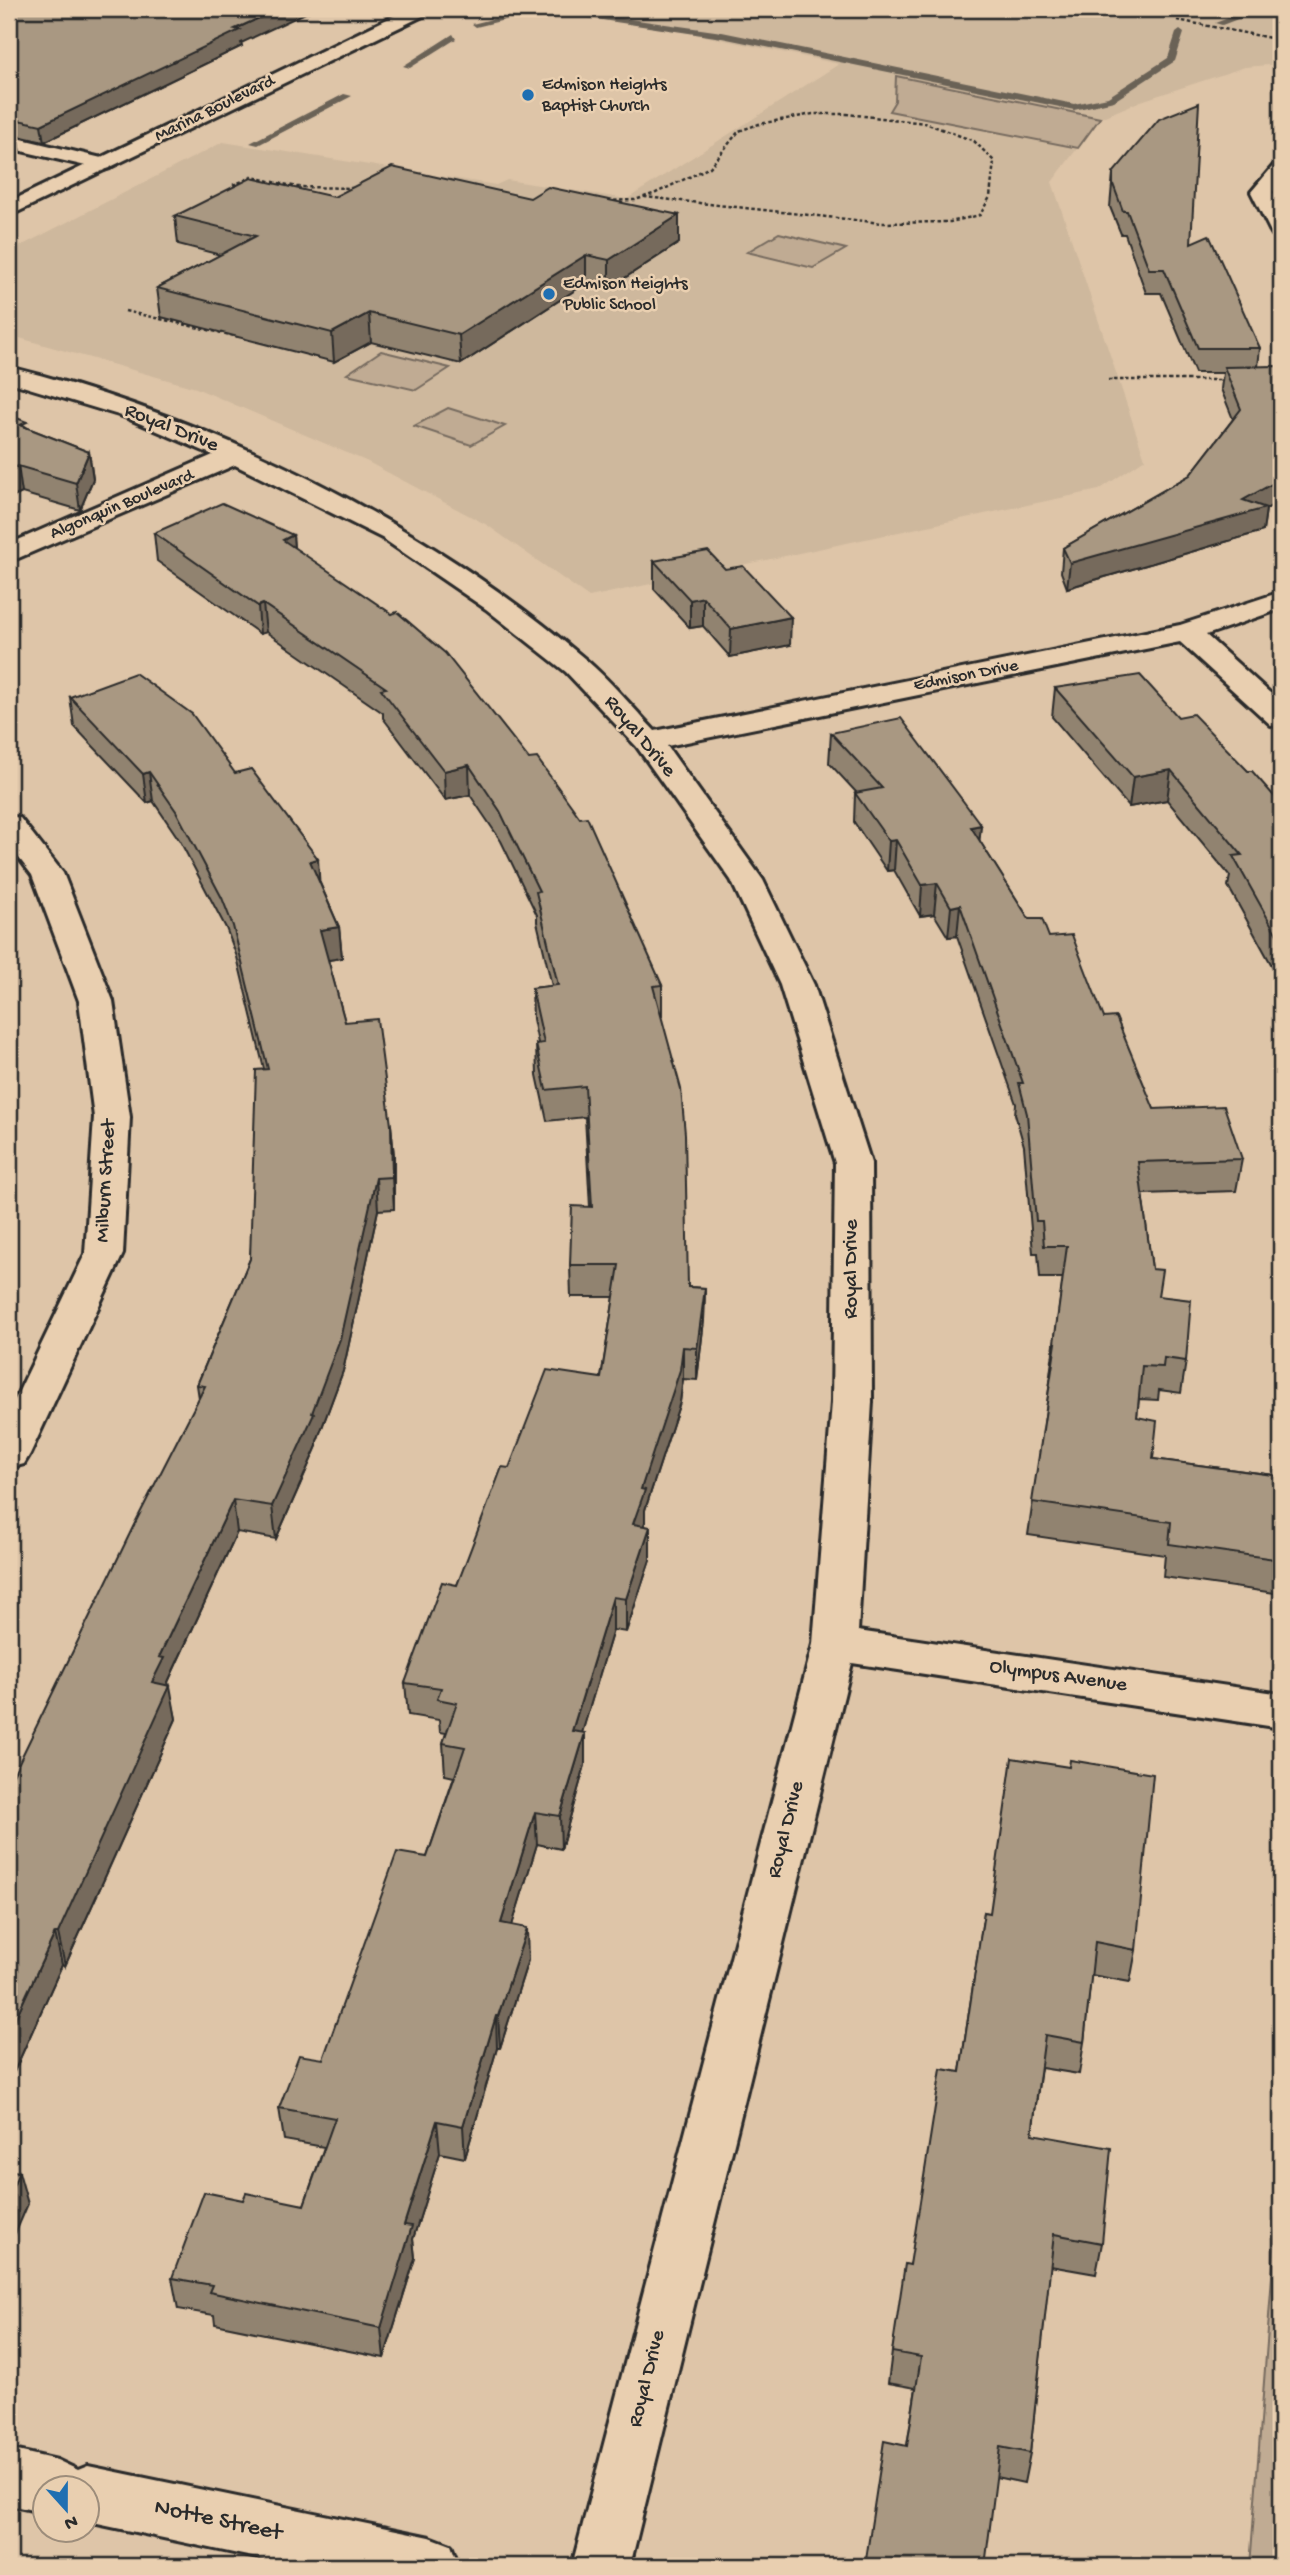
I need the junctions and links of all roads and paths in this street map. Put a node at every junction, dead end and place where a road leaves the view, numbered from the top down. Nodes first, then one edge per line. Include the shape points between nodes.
1 (422, 9) edge
2 (1177, 20) dead end
3 (1281, 40) edge
4 (9, 142) edge
5 (103, 164) junction
6 (1281, 169) edge
7 (233, 185) edge
8 (359, 188) edge
9 (645, 197) junction
10 (601, 201) edge
11 (9, 209) edge
12 (1281, 230) edge
13 (125, 311) dead end
14 (277, 341) edge
15 (9, 374) edge
16 (1108, 380) dead end
17 (1228, 380) edge
18 (236, 456) junction
19 (9, 554) edge
20 (1281, 600) edge
21 (1186, 632) junction
22 (1281, 719) edge
23 (648, 741) junction
24 (9, 825) edge
25 (9, 1454) edge
26 (835, 1644) junction
27 (1281, 1711) edge
28 (9, 2477) edge
29 (32, 2482) edge
30 (102, 2497) edge
31 (430, 2566) edge
32 (601, 2566) edge

1 - 5 street, Marina Boulevard
2 - 3 path
4 - 5 street
5 - 11 street, Marina Boulevard
6 - 12 street via 1262,192
7 - 8 path via 252,177 296,187
9 - 9 path via 710,167 739,131 813,114 925,123 974,141 994,160 990,197 980,215 950,222 882,223
9 - 10 path
13 - 14 path via 266,345
15 - 18 street, Royal Drive via 134,412
16 - 17 path
18 - 19 street, Algonquin Boulevard
18 - 23 street, Royal Drive via 391,532 496,603 576,666
20 - 21 street, Edmison Drive
21 - 22 street
21 - 23 street, Edmison Drive
23 - 26 street, Royal Drive via 752,892 797,985 853,1163 852,1402
24 - 25 street, Milburn Street via 47,873 96,1001 112,1117 104,1254
26 - 27 street, Olympus Avenue
26 - 32 street, Royal Drive
28 - 29 street
30 - 31 street, Notte Street

